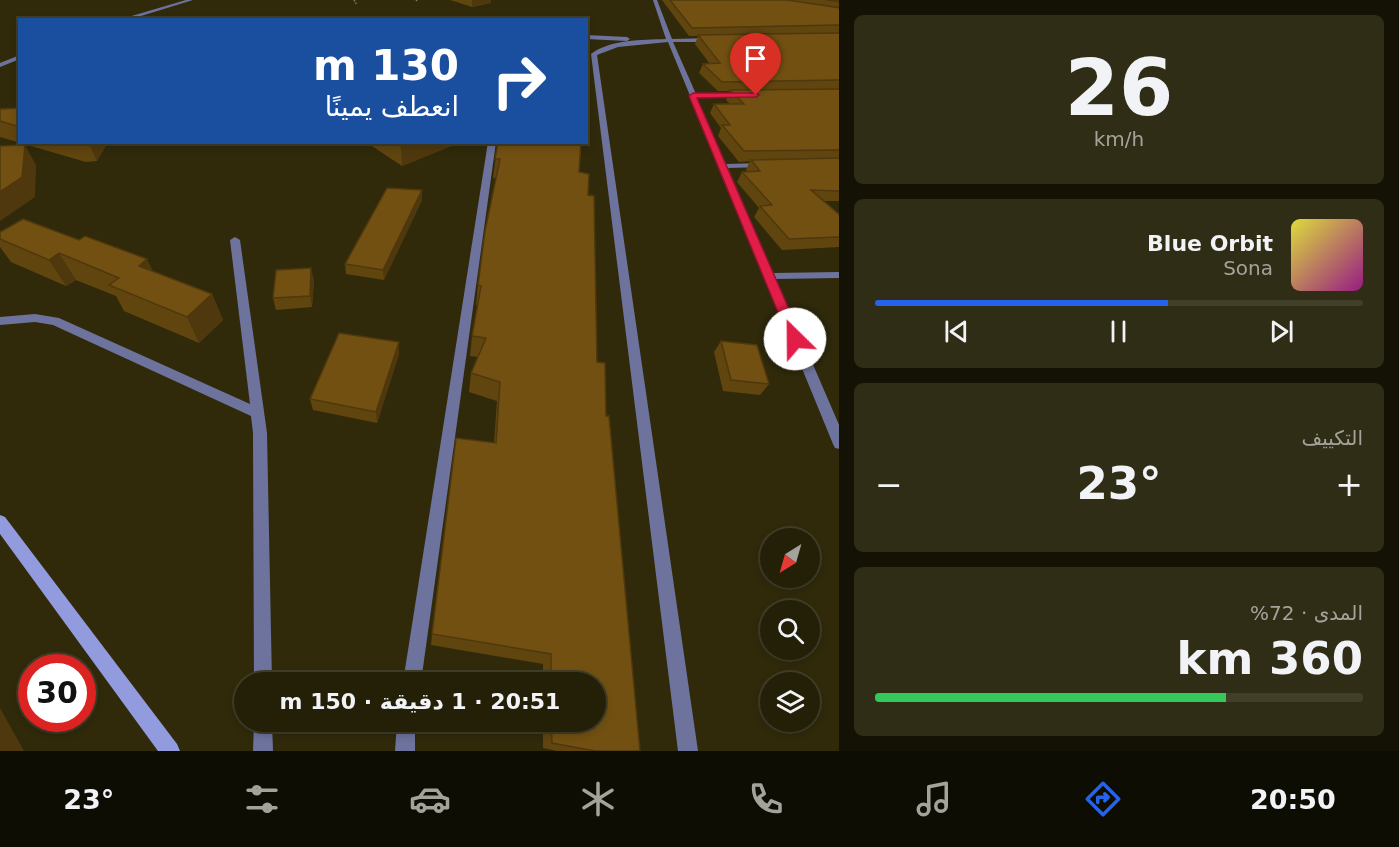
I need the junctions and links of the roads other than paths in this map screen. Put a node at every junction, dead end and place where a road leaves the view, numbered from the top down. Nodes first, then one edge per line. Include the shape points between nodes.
1 (191, 0) edge
2 (655, 0) edge
3 (127, 18) edge
4 (588, 37) edge
5 (728, 39) edge
6 (670, 41) junction
7 (588, 43) edge
8 (622, 45) junction
9 (18, 58) edge
10 (0, 65) edge
11 (749, 95) edge
12 (693, 96) junction
13 (492, 144) edge
14 (770, 165) edge
15 (723, 166) junction
16 (235, 240) dead end
17 (839, 275) edge
18 (769, 276) junction
19 (0, 321) edge
20 (257, 413) junction
21 (839, 442) edge
22 (0, 522) edge
23 (263, 672) edge
24 (413, 672) edge
25 (263, 732) edge
26 (406, 732) edge
27 (170, 751) edge
28 (263, 751) edge
29 (405, 751) edge
30 (688, 751) edge

1 - 3 street
2 - 6 street
4 - 6 street
5 - 6 street
6 - 8 street
6 - 12 street
7 - 8 street
8 - 30 street via 594,54
9 - 10 street
11 - 12 street
12 - 15 street
13 - 24 street
14 - 15 street
15 - 18 street
16 - 20 street
17 - 18 street
18 - 21 street
19 - 20 street via 55,321
20 - 23 street
22 - 27 main road
25 - 28 street
26 - 29 street

